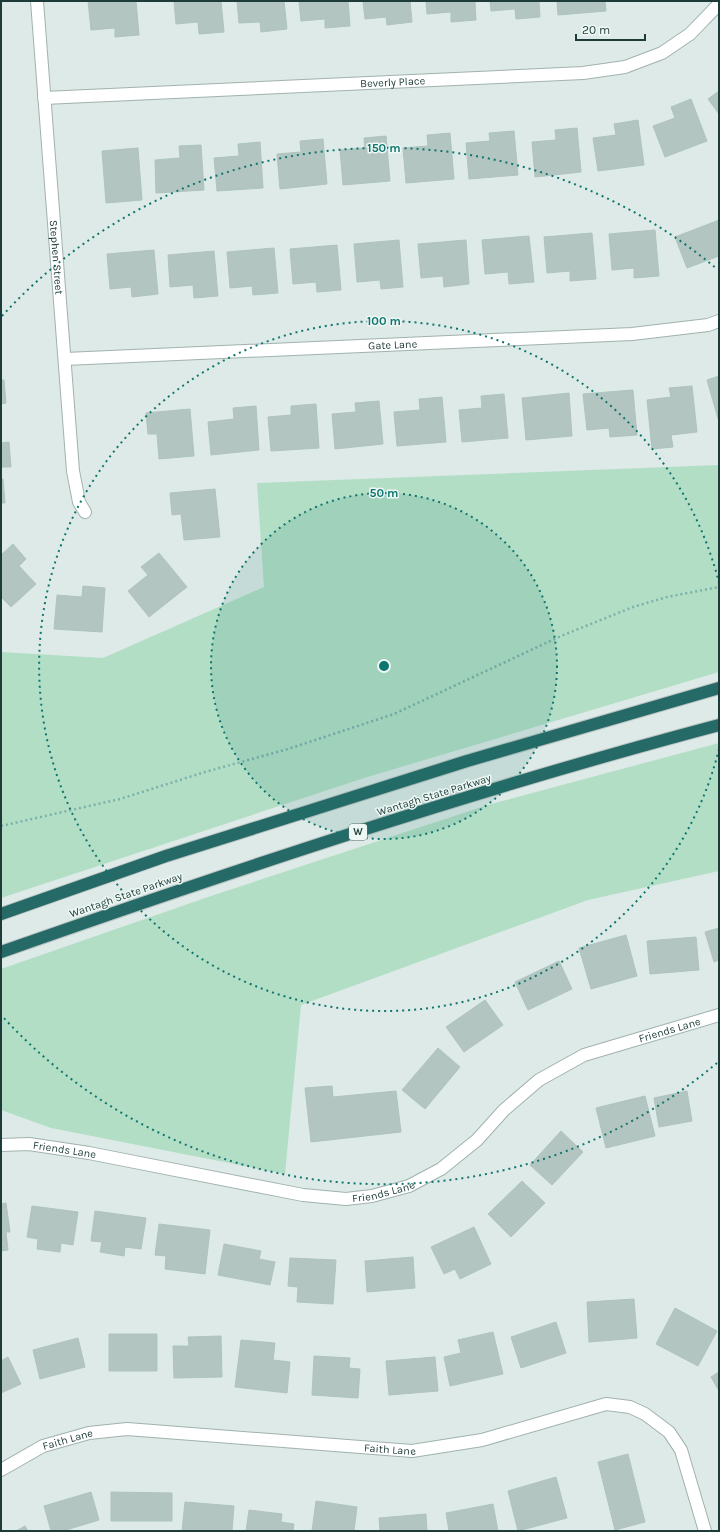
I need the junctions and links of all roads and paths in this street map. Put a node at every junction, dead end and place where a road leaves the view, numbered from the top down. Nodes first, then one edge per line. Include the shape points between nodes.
1 (37, 1) edge
2 (719, 4) edge
3 (44, 98) junction
4 (719, 321) edge
5 (65, 359) junction
6 (85, 512) dead end
7 (719, 587) edge
8 (719, 688) edge
9 (719, 725) edge
10 (1, 826) edge
11 (1, 914) edge
12 (1, 952) edge
13 (719, 1015) edge
14 (1, 1145) edge
15 (1, 1470) edge
16 (705, 1531) edge

1 - 3 street, Stephen Street
2 - 3 street, Beverly Place via 690,34 662,53 625,67 583,73
3 - 5 street, Stephen Street
4 - 5 street, Gate Lane via 632,334
5 - 6 street, Stephen Street via 73,471 76,490
7 - 10 path via 667,597 633,607 561,636 394,714 288,749 120,799
8 - 11 highway, Wantagh State Parkway via 467,761 166,856
9 - 12 highway, Wantagh State Parkway / W via 389,822
13 - 14 street, Friends Lane via 584,1055 539,1080 504,1110 477,1140 441,1169 409,1186 372,1196 346,1198 303,1195 89,1153 29,1144
15 - 16 street, Faith Lane via 44,1446 89,1433 127,1429 412,1451 482,1440 606,1404 630,1408 645,1414 669,1432 681,1450

